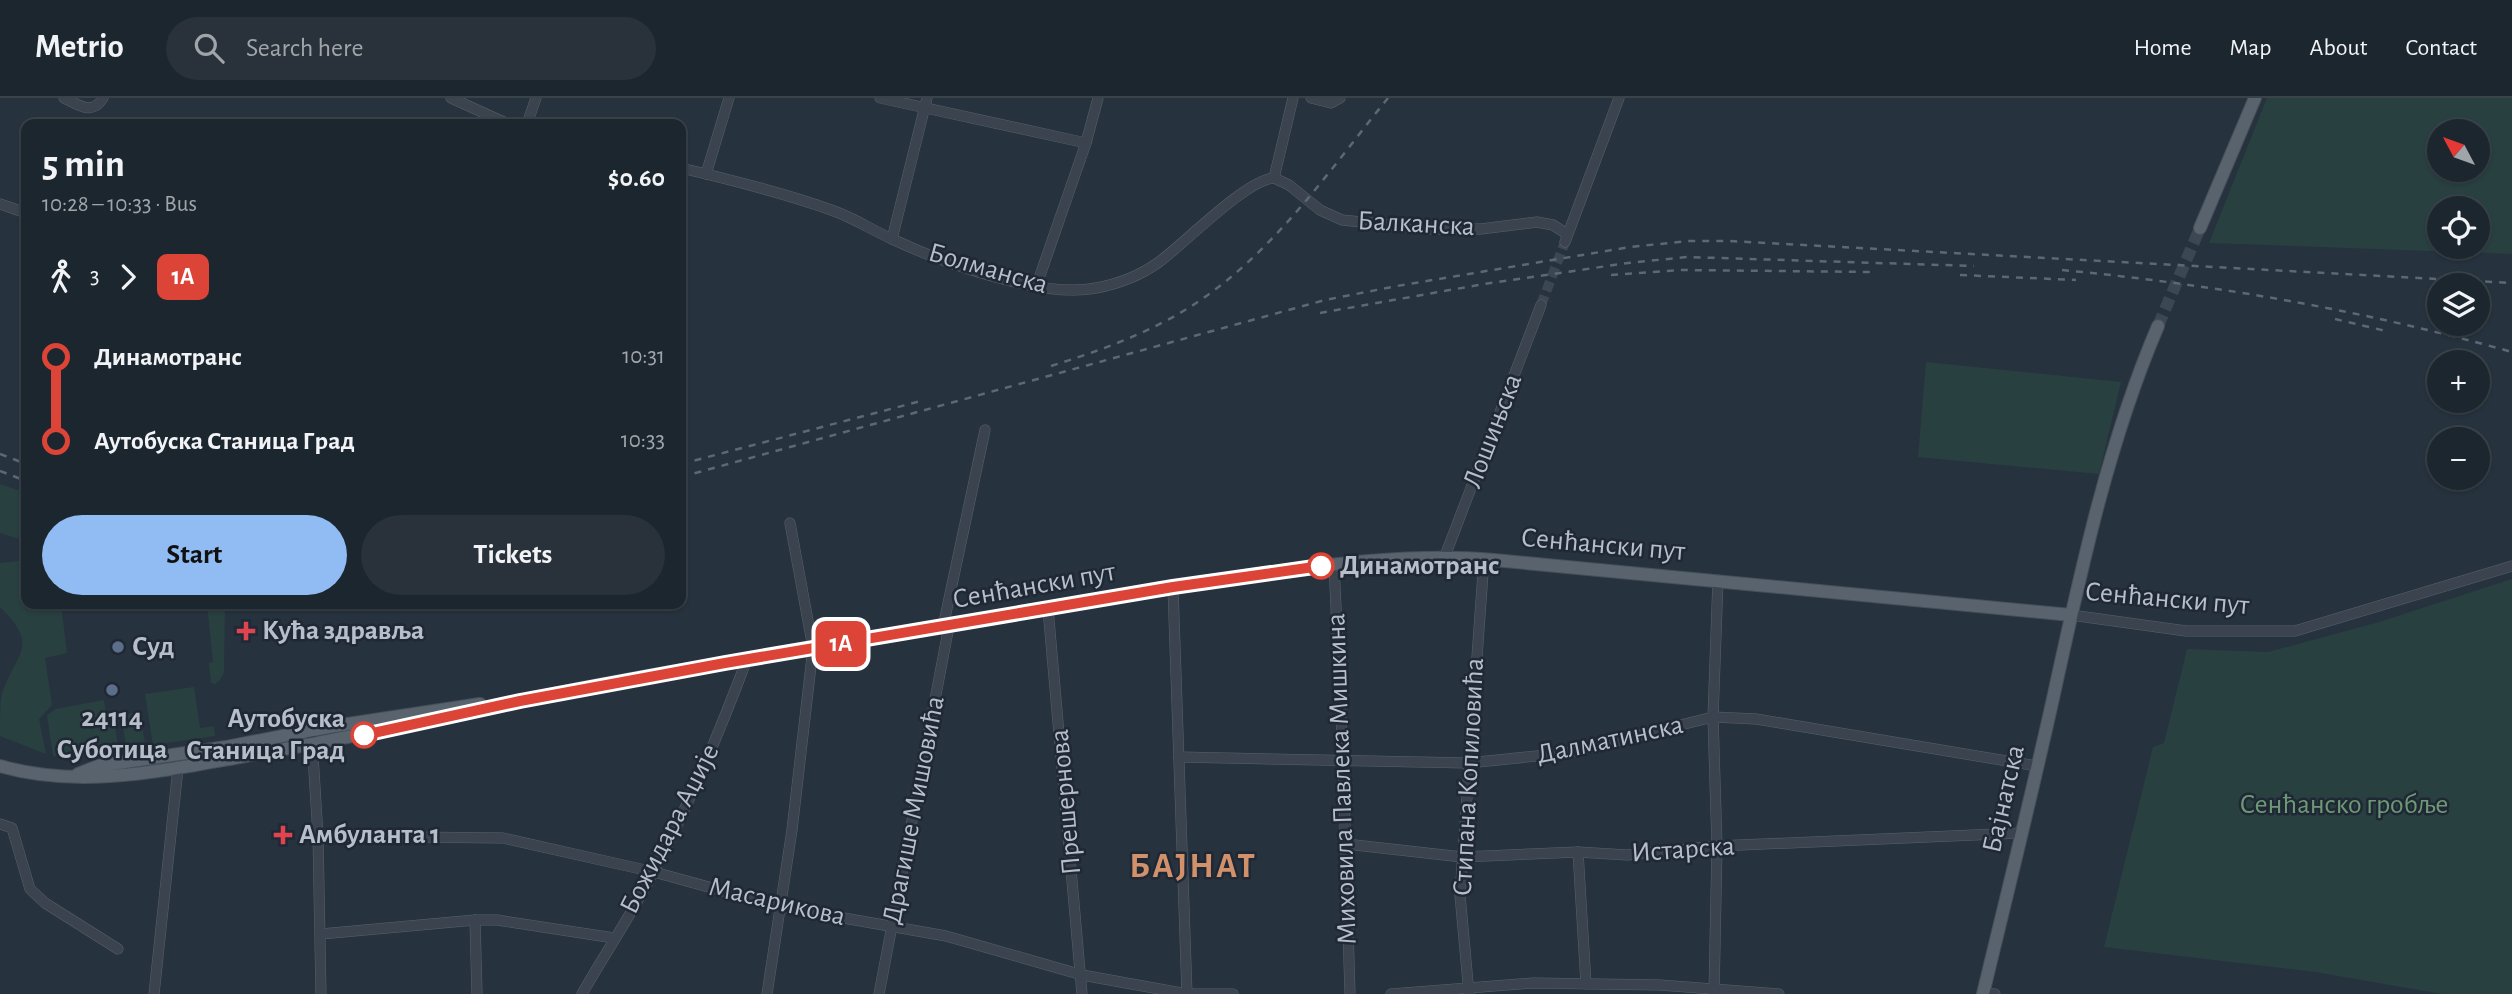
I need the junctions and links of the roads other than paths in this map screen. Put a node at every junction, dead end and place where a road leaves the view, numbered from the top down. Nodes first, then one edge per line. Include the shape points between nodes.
1 (64, 98) edge
2 (103, 98) edge
3 (451, 98) edge
4 (536, 98) edge
5 (729, 98) edge
6 (880, 98) edge
7 (1098, 98) edge
8 (1293, 98) edge
9 (1311, 98) edge
10 (2255, 98) edge
11 (1616, 99) edge
12 (1338, 100) edge
13 (925, 103) edge
14 (497, 119) edge
15 (529, 119) edge
16 (1086, 143) junction
17 (686, 169) edge
18 (706, 174) junction
19 (1274, 178) junction
20 (0, 204) edge
21 (21, 211) edge
22 (2200, 228) tunnel mouth
23 (892, 239) junction
24 (1036, 287) junction
25 (1541, 305) tunnel mouth
26 (2158, 326) tunnel mouth
27 (985, 430) dead end
28 (790, 523) dead end
29 (1446, 556) junction
30 (1484, 559) junction
31 (1334, 564) junction
32 (2512, 566) edge
33 (1717, 580) junction
34 (1173, 587) junction
35 (1048, 609) junction
36 (2071, 615) junction
37 (946, 626) junction
38 (813, 648) junction
39 (747, 659) junction
40 (520, 701) junction
41 (1713, 717) junction
42 (312, 730) junction
43 (313, 745) junction
44 (1179, 757) junction
45 (1343, 760) junction
46 (1468, 762) junction
47 (0, 766) edge
48 (2037, 766) junction
49 (178, 768) junction
50 (74, 775) junction
51 (0, 824) edge
52 (2020, 833) junction
53 (318, 836) junction
54 (1346, 844) junction
55 (1717, 846) junction
56 (1577, 852) junction
57 (1462, 857) junction
58 (654, 872) junction
59 (781, 907) junction
60 (475, 920) junction
61 (892, 927) junction
62 (321, 934) junction
63 (614, 937) junction
64 (118, 949) dead end
65 (1082, 975) junction
66 (1586, 984) junction
67 (1469, 991) edge
68 (1714, 992) edge
69 (154, 994) edge
70 (321, 994) edge
71 (477, 994) edge
72 (582, 994) edge
73 (767, 994) edge
74 (879, 994) edge
75 (1082, 994) edge
76 (1187, 994) edge
77 (1233, 994) edge
78 (1350, 994) edge
79 (1391, 994) edge
80 (1779, 994) edge
81 (1987, 994) edge

1 - 2 street via 88,109
3 - 14 street
4 - 15 street
5 - 18 street
6 - 13 street
7 - 16 street
8 - 19 street
9 - 12 street
10 - 22 main road
11 - 19 street, Балканска via 1566,238 1553,225 1537,222 1427,229 1342,220
13 - 16 street
13 - 23 street
16 - 24 street
17 - 18 street, Болманска
18 - 23 street, Болманска via 837,212
19 - 24 street, Болманска via 1257,183 1157,263 1122,281 1074,291
20 - 21 street
23 - 24 street, Болманска
25 - 29 street, Лошињска
26 - 36 main road, Бајнатска via 2102,492
27 - 37 street, Драгише Мишовића
28 - 38 street
29 - 30 main road, Сенћански пут
29 - 31 main road, Сенћански пут
30 - 33 main road, Сенћански пут
30 - 46 street, Стипана Копиловића
31 - 34 main road, Сенћански пут
31 - 45 street, Миховила Павлека Мишкина
32 - 36 street, Сенћански пут via 2295,631 2186,631
33 - 36 main road, Сенћански пут
33 - 41 street
34 - 35 main road, Сенћански пут
34 - 44 street
35 - 37 main road, Сенћански пут
35 - 65 street, Прешернова
36 - 48 main road, Бајнатска
37 - 38 main road, Сенћански пут
37 - 61 street, Драгише Мишовића
38 - 39 main road, Сенћански пут
38 - 59 street
39 - 40 main road, Сенћански пут
39 - 58 street, Божидара Аџије via 710,755
40 - 42 main road, Сенћански пут
40 - 43 main road, Сенћански пут
41 - 46 street, Далматинска via 1567,753
41 - 48 street, Далматинска via 1756,719
41 - 55 street
42 - 43 street
42 - 50 main road, Сенћански пут via 98,766
43 - 49 main road, Сенћански пут
43 - 53 street
44 - 45 street, Далматинска
44 - 76 street
45 - 46 street, Далматинска
45 - 54 street, Миховила Павлека Мишкина
46 - 57 street, Стипана Копиловића
47 - 50 main road via 44,775
48 - 52 main road, Бајнатска
49 - 50 main road, Сенћански пут via 97,778
49 - 69 street
51 - 64 street via 12,828 30,889
52 - 55 street, Истарска
52 - 81 main road, Бајнатска
53 - 58 street, Масарикова via 503,838
53 - 62 street
54 - 57 street, Истарска
54 - 78 street, Миховила Павлека Мишкина
55 - 56 street, Истарска via 1627,855
55 - 68 street
56 - 57 street, Истарска
56 - 66 street
57 - 67 street, Стипана Копиловића via 1460,895
58 - 59 street, Масарикова
58 - 63 street, Божидара Аџије
59 - 61 street, Масарикова
59 - 73 street
60 - 62 street
60 - 63 street
60 - 71 street
61 - 65 street, Масарикова via 946,936
61 - 74 street, Драгише Мишовића
62 - 70 street
63 - 72 street, Божидара Аџије
65 - 75 street, Прешернова
65 - 76 street, Масарикова
66 - 67 street via 1533,983
66 - 68 street via 1660,985
67 - 79 street
68 - 80 street
76 - 77 street, Масарикова

